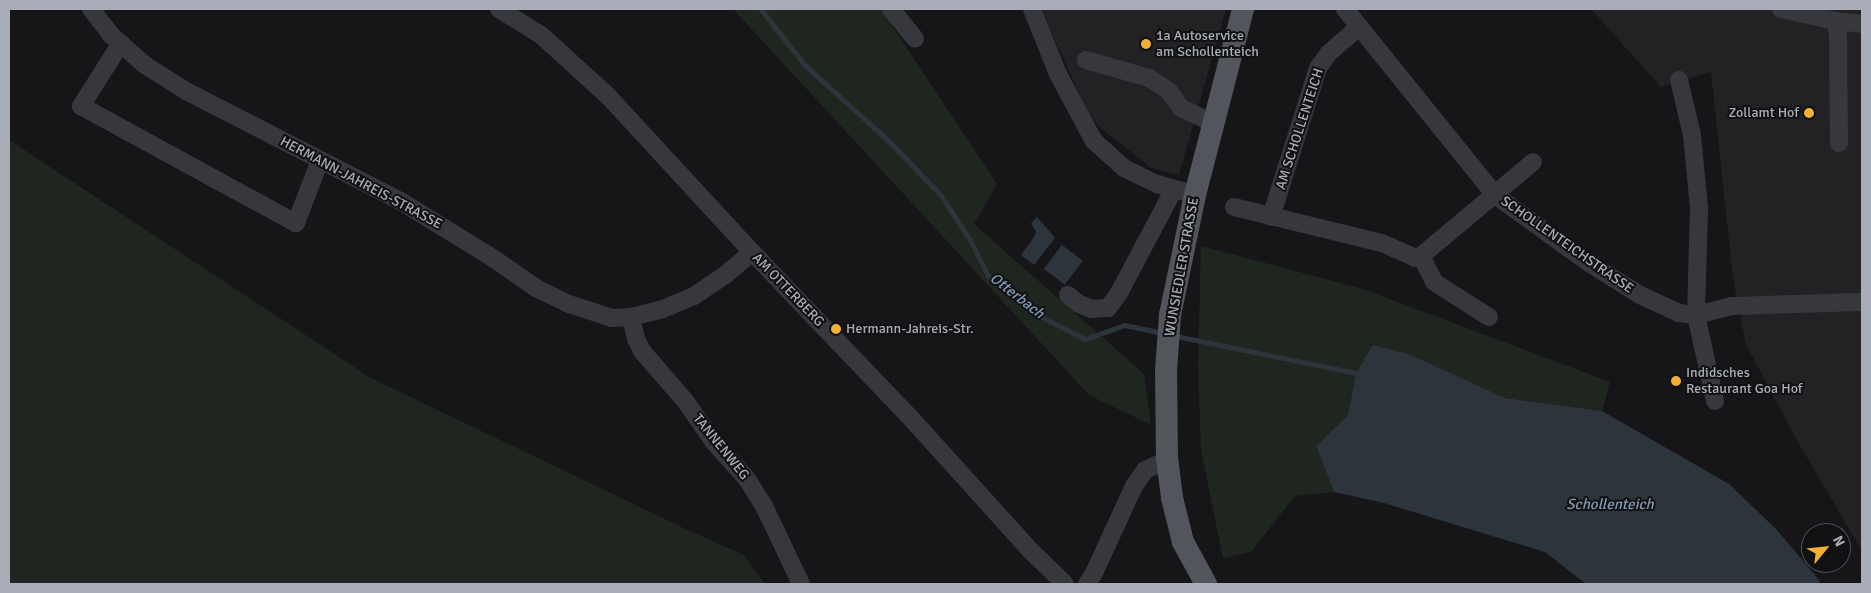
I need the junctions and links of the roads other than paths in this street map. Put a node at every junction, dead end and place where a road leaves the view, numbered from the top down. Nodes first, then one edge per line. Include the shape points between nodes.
1 (91, 9) edge
2 (499, 9) edge
3 (891, 9) edge
4 (1032, 9) edge
5 (1243, 9) edge
6 (1345, 9) edge
7 (1782, 10) edge
8 (1836, 21) junction
9 (1862, 24) edge
10 (1359, 27) junction
11 (915, 39) dead end
12 (120, 43) junction
13 (1086, 60) dead end
14 (1679, 80) dead end
15 (1213, 123) junction
16 (1839, 142) dead end
17 (320, 160) junction
18 (1533, 162) dead end
19 (1184, 192) junction
20 (1495, 195) junction
21 (1234, 207) dead end
22 (1271, 217) junction
23 (752, 252) junction
24 (1421, 256) junction
25 (1068, 295) dead end
26 (1862, 302) edge
27 (1696, 315) junction
28 (631, 317) junction
29 (1489, 317) dead end
30 (1715, 401) dead end
31 (1167, 460) junction
32 (798, 578) edge
33 (1065, 584) edge
34 (1086, 584) edge
35 (1206, 584) edge

1 - 12 street, HERMANN-JAHREIS-STRASSE
2 - 23 street, AM OTTERBERG via 541,35 608,96
3 - 11 street
4 - 19 street via 1058,74 1094,141 1124,168
5 - 15 main road, WUNSIEDLER STRASSE
6 - 10 street, SCHOLLENTEICHSTRASSE
7 - 8 street
8 - 9 street
8 - 16 street
10 - 20 street, SCHOLLENTEICHSTRASSE
10 - 22 street, AM SCHOLLENTEICH via 1329,53 1318,68
12 - 17 street, HERMANN-JAHREIS-STRASSE via 145,65 186,90
12 - 17 street via 81,106 296,223
13 - 15 street via 1149,78 1169,91 1181,108
14 - 27 street via 1692,135 1699,208
15 - 19 main road, WUNSIEDLER STRASSE
17 - 28 street, HERMANN-JAHREIS-STRASSE via 402,202 536,288 569,304 612,318
18 - 20 street
19 - 25 street via 1108,308 1092,310
19 - 31 main road, WUNSIEDLER STRASSE via 1166,371
20 - 24 street
20 - 27 street, SCHOLLENTEICHSTRASSE via 1589,263 1640,295 1679,313
21 - 22 street
22 - 24 street via 1382,243 1414,258
23 - 28 street, HERMANN-JAHREIS-STRASSE via 694,296 663,309
23 - 33 street, AM OTTERBERG
24 - 29 street via 1434,282
26 - 27 street via 1732,306
27 - 30 street
28 - 32 street, TANNENWEG via 642,351 747,479 764,506
31 - 34 street via 1145,470 1134,486
31 - 35 main road, WUNSIEDLER STRASSE via 1172,498 1184,542

